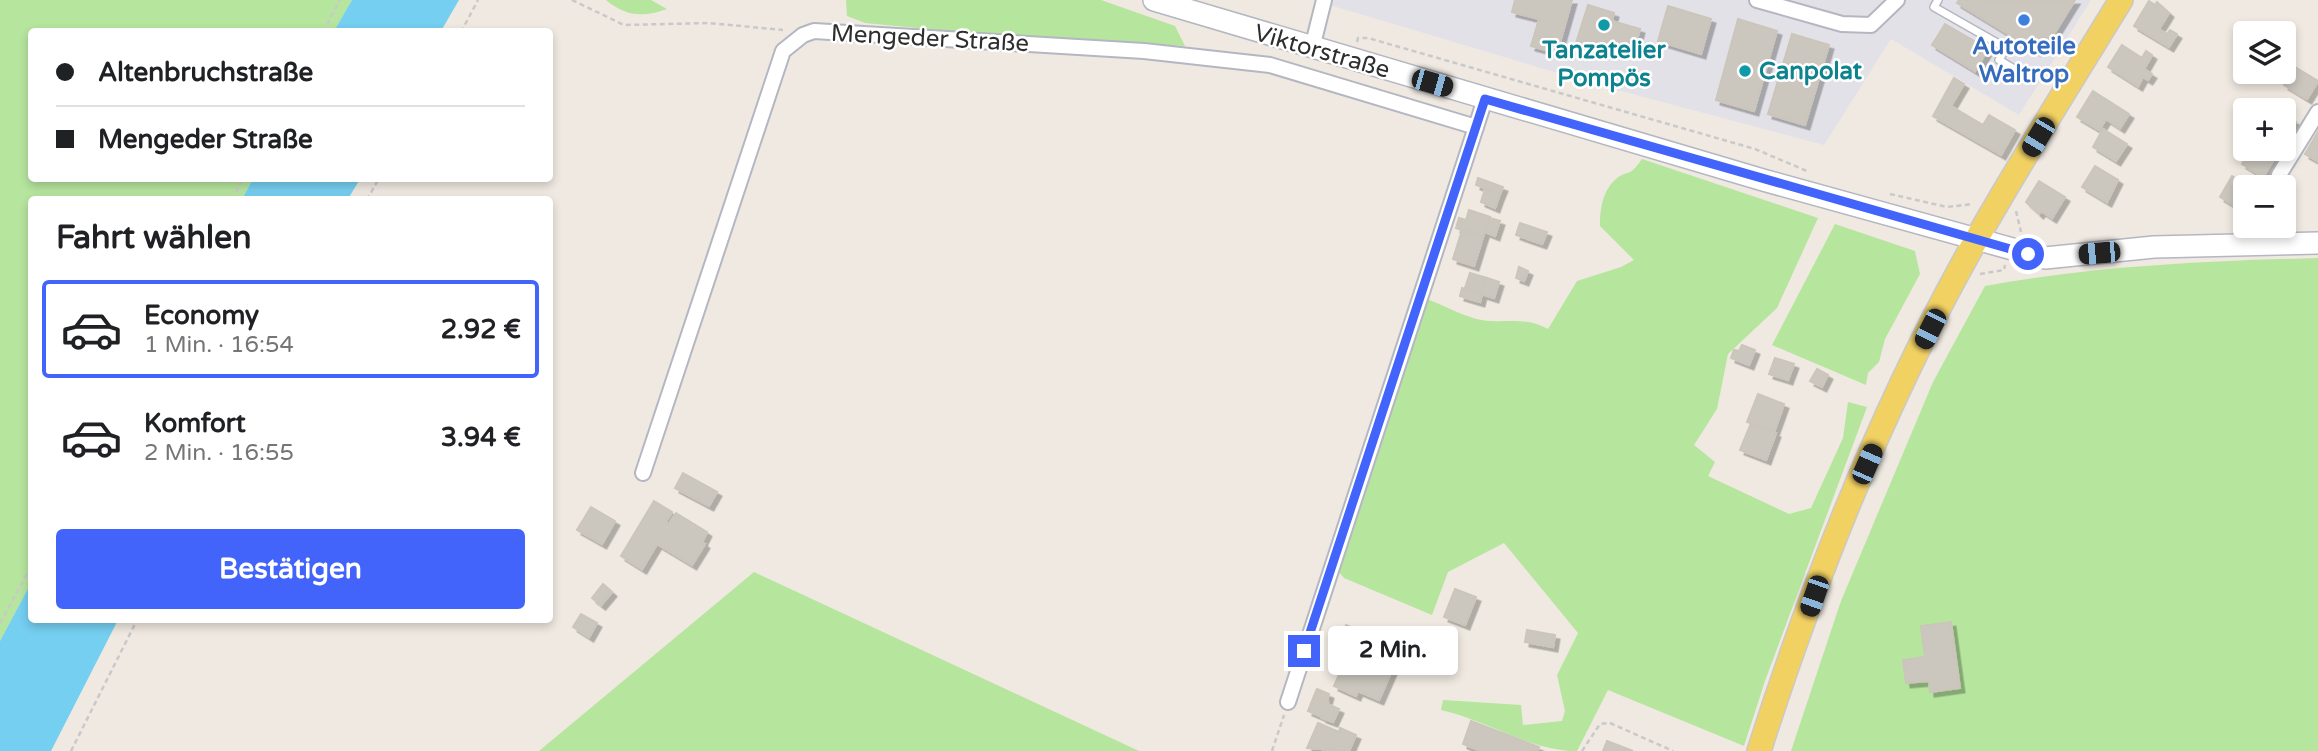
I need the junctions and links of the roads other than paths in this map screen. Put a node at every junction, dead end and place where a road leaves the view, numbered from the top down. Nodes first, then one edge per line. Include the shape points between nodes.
1 (1154, 0) edge
2 (1324, 0) edge
3 (1757, 0) edge
4 (1897, 0) edge
5 (1938, 0) edge
6 (2121, 0) edge
7 (1312, 48) junction
8 (2021, 73) dead end
9 (1485, 99) junction
10 (2318, 112) edge
11 (1476, 127) junction
12 (2278, 175) dead end
13 (1975, 241) junction
14 (2318, 243) edge
15 (643, 473) dead end
16 (1288, 702) road end
17 (1759, 751) edge

1 - 7 main road, Viktorstraße
2 - 7 street
3 - 4 street via 1842,24 1871,25
5 - 8 lane via 1934,7 2006,48 1999,60
6 - 13 main road
7 - 9 main road, Viktorstraße
9 - 11 street
9 - 13 main road, Viktorstraße
10 - 12 street
11 - 15 street, Mengeder Straße via 1270,65 988,41 814,31 803,35 783,51
11 - 16 street
13 - 14 main road, Viktorstraße via 2045,258 2154,247
13 - 17 main road via 1857,486

